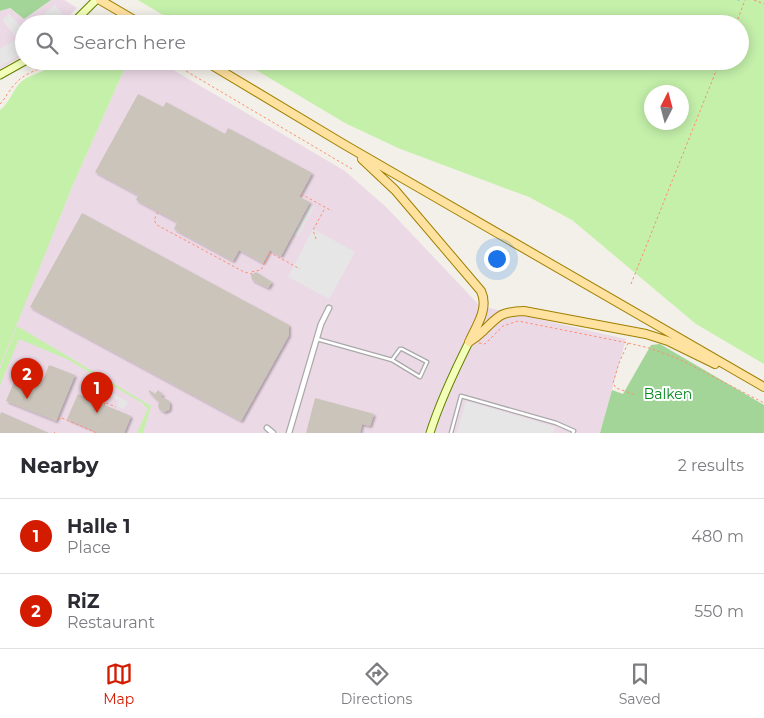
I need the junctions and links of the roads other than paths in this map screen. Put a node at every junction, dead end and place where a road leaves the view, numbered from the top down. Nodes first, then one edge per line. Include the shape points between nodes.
1 (100, 1) edge
2 (83, 15) edge
3 (124, 15) edge
4 (15, 67) edge
5 (220, 70) edge
6 (0, 75) edge
7 (345, 145) junction
8 (329, 308) dead end
9 (317, 339) junction
10 (469, 342) junction
11 (392, 360) junction
12 (764, 387) edge
13 (267, 428) dead end
14 (273, 433) edge
15 (290, 433) edge
16 (430, 433) edge
17 (451, 433) edge
18 (573, 433) edge

1 - 2 street
1 - 3 main road
4 - 6 street
5 - 7 main road
7 - 10 main road via 395,190 481,291 485,301 483,310
7 - 12 main road
8 - 9 street
9 - 11 lane
9 - 15 street
10 - 12 main road via 502,314 524,311 646,334 668,341
10 - 16 street
11 - 11 lane via 420,377 426,364 402,349
13 - 14 street
17 - 18 lane via 462,396 556,423

